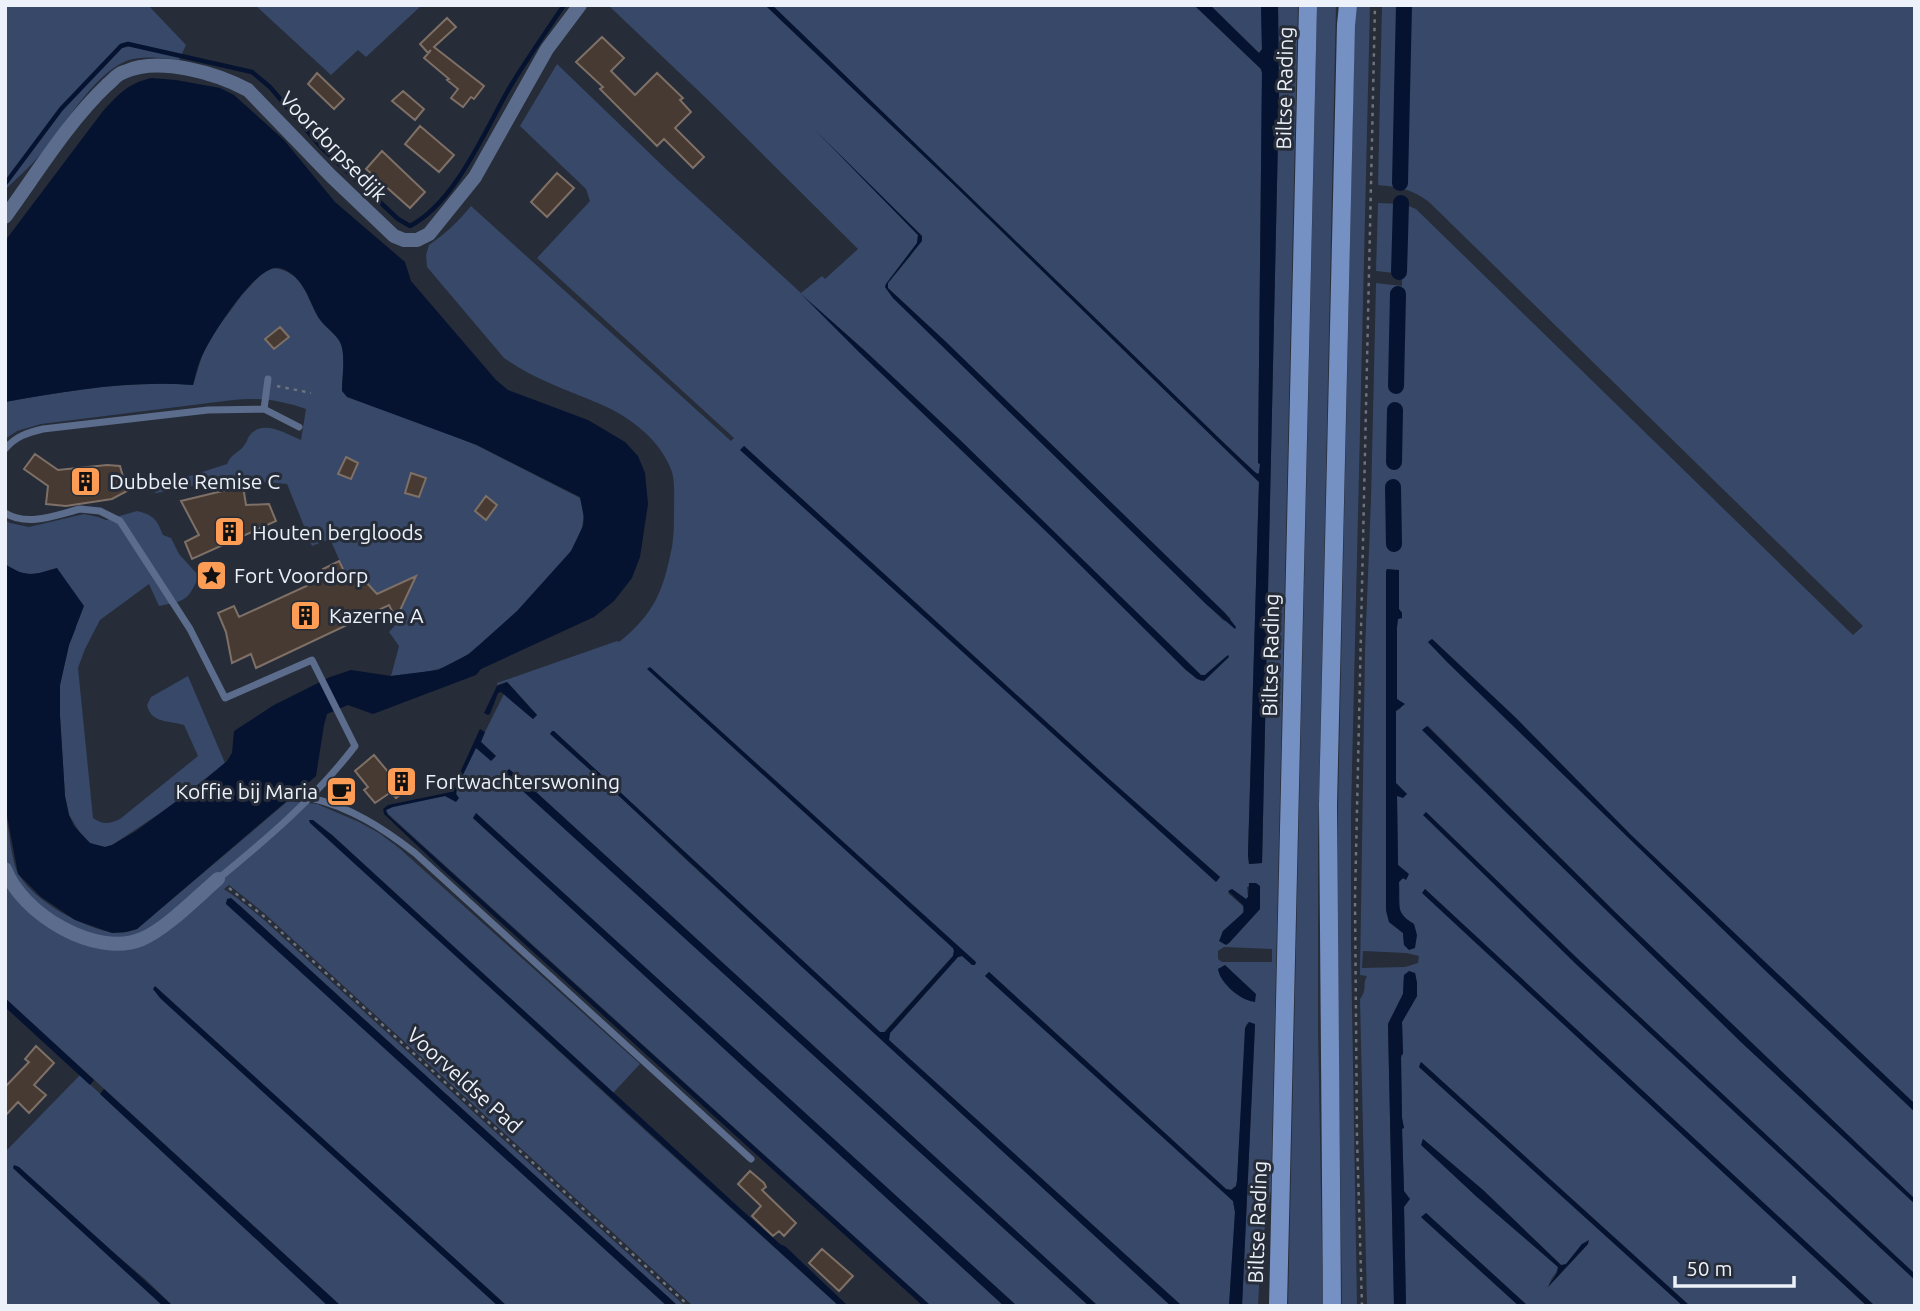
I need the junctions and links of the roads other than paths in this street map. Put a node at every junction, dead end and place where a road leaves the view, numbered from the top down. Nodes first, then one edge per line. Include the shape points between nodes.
1 (580, 5) edge
2 (1308, 5) edge
3 (1349, 5) edge
4 (5, 217) edge
5 (268, 379) dead end
6 (264, 410) junction
7 (299, 427) dead end
8 (5, 449) edge
9 (5, 513) edge
10 (311, 798) junction
11 (5, 869) edge
12 (218, 879) joint
13 (751, 1158) dead end
14 (1278, 1306) edge
15 (1332, 1306) edge

1 - 4 street, Voordorpsedijk via 547,49 475,177 429,234 417,240 394,236 248,90 203,72 165,66 120,73 90,102
2 - 14 main road, Biltse Rading
3 - 15 main road via 1328,806
5 - 6 lane
6 - 7 lane
6 - 8 lane via 208,410 43,429 24,433
9 - 10 lane via 31,520 89,509 120,521 190,629 225,698 312,660 355,746
10 - 12 lane
10 - 13 lane via 372,822 415,853
11 - 12 street via 26,900 55,923 72,933 114,944 150,935

